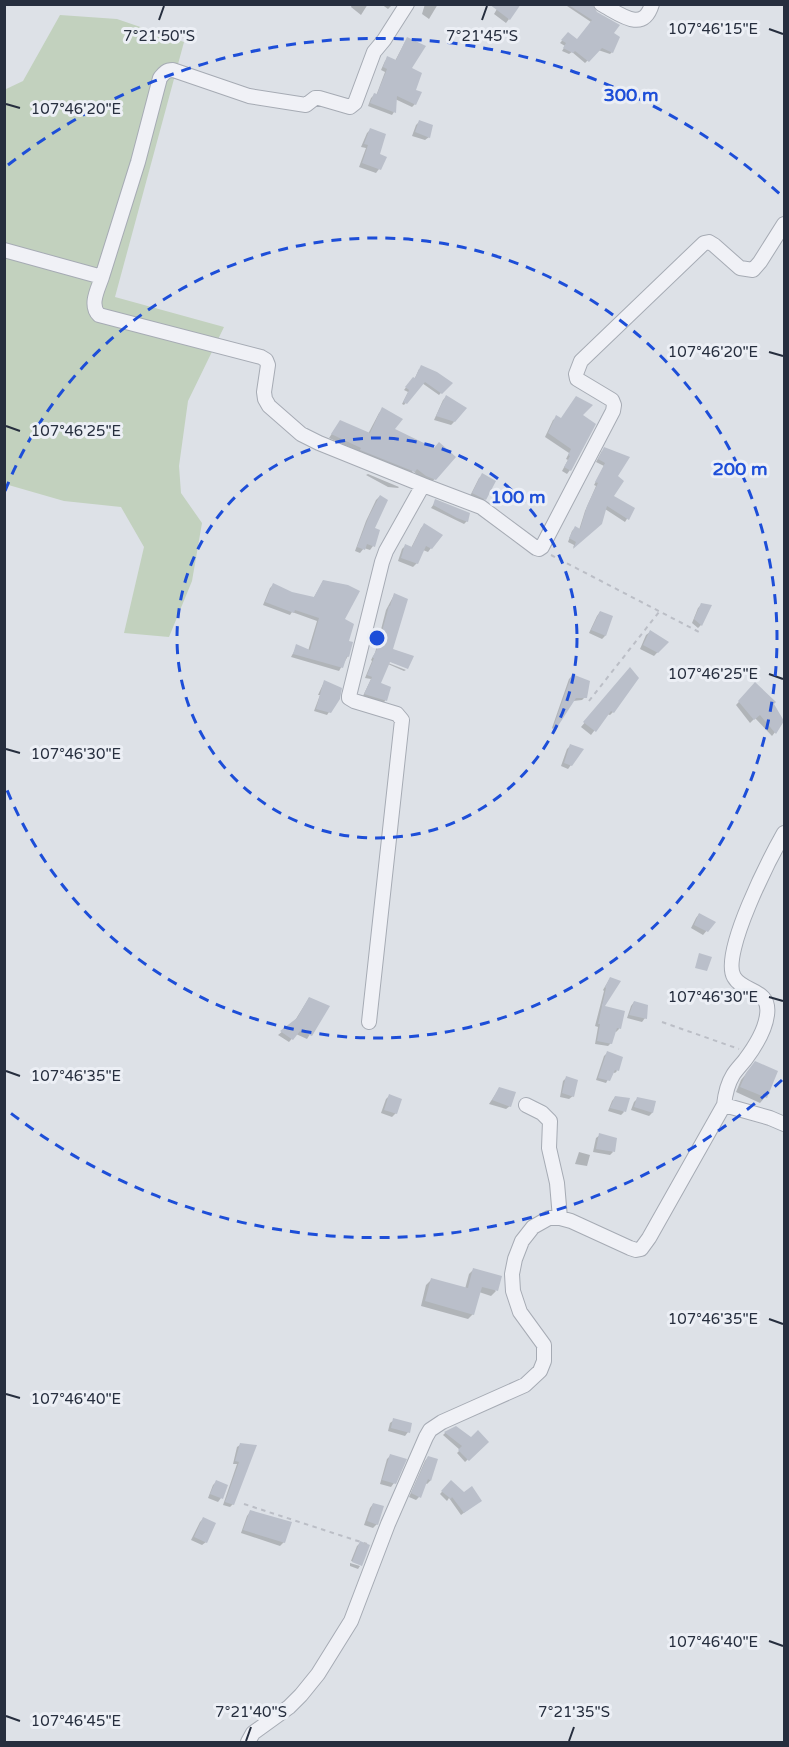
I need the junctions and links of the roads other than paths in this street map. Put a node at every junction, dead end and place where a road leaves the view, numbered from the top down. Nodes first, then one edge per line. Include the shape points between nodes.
1 (407, 4) edge
2 (601, 4) edge
3 (652, 4) edge
4 (784, 224) edge
5 (4, 250) edge
6 (102, 277) junction
7 (423, 484) junction
8 (784, 833) edge
9 (369, 1022) dead end
10 (526, 1105) dead end
11 (724, 1105) junction
12 (784, 1124) edge
13 (560, 1218) junction
14 (248, 1743) edge

1 - 6 street via 374,51 355,103 350,107 319,98 306,105 249,96 173,70 164,73
2 - 3 street via 638,20 645,19
4 - 7 street via 753,270 740,268 714,245 704,243 581,361 577,379 612,400 613,411 539,549 481,507
5 - 6 street
6 - 7 street via 94,306 99,315 261,357 268,365 265,399 301,434
7 - 9 street via 382,562 349,696 397,714 402,720
8 - 11 street via 753,893 731,963 738,982 765,1000 767,1016 750,1052 732,1076
10 - 13 street via 550,1121 549,1148
11 - 12 street
11 - 13 street via 641,1249
13 - 14 street via 549,1218 533,1227 522,1241 512,1274 520,1312 544,1345 540,1371 525,1385 430,1430 388,1524 357,1611 301,1695 254,1733

